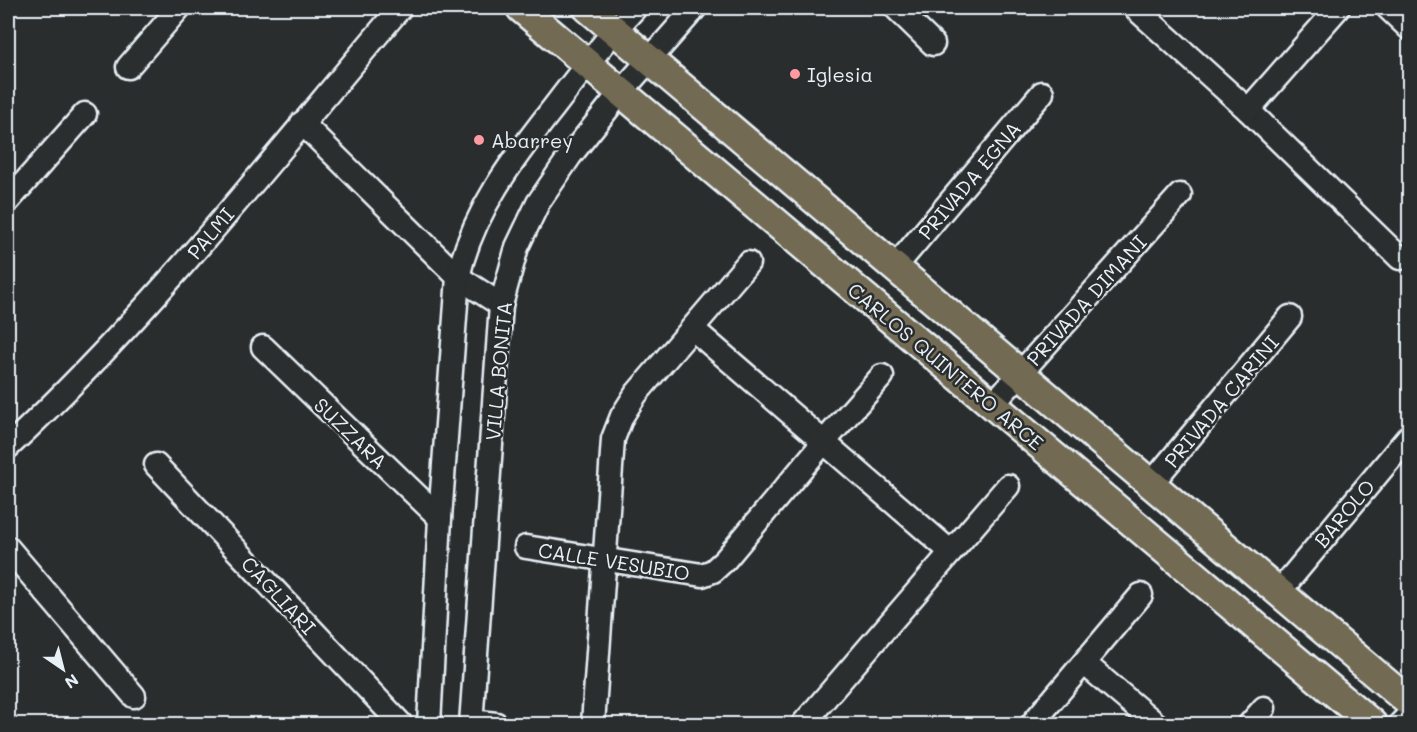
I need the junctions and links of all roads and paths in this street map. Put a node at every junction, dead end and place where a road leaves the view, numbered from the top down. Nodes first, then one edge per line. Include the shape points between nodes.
1 (179, 8) edge
2 (400, 8) edge
3 (521, 8) edge
4 (588, 8) edge
5 (635, 8) edge
6 (695, 8) edge
7 (896, 8) edge
8 (1135, 8) edge
9 (1338, 8) edge
10 (1388, 8) edge
11 (1410, 29) edge
12 (615, 30) junction
13 (933, 44) dead end
14 (649, 59) junction
15 (587, 64) junction
16 (128, 67) dead end
17 (621, 92) junction
18 (1042, 93) dead end
19 (1248, 110) junction
20 (85, 114) dead end
21 (302, 123) junction
22 (1180, 195) dead end
23 (8, 201) edge
24 (1400, 258) dead end
25 (748, 263) dead end
26 (895, 267) junction
27 (458, 276) junction
28 (501, 305) junction
29 (1290, 317) dead end
30 (693, 329) junction
31 (263, 347) dead end
32 (1020, 374) junction
33 (882, 376) dead end
34 (992, 405) junction
35 (1410, 435) edge
36 (823, 442) junction
37 (8, 447) edge
38 (156, 465) dead end
39 (1151, 484) junction
40 (1008, 486) dead end
41 (440, 518) junction
42 (526, 547) dead end
43 (8, 548) edge
44 (951, 552) junction
45 (606, 559) junction
46 (1279, 592) junction
47 (1141, 594) dead end
48 (1084, 663) junction
49 (134, 696) dead end
50 (1410, 703) edge
51 (1410, 714) edge
52 (471, 723) edge
53 (401, 724) edge
54 (429, 724) edge
55 (496, 724) edge
56 (593, 724) edge
57 (803, 724) edge
58 (1032, 724) edge
59 (1156, 724) edge
60 (1372, 724) edge
61 (1400, 724) edge

1 - 16 street
2 - 21 street, PALMI
3 - 15 main road, CARLOS QUINTERO ARCE
4 - 12 main road
5 - 12 street
6 - 14 street, VILLA BONITA
7 - 13 street
8 - 19 street
9 - 19 street
10 - 11 street
12 - 14 main road
12 - 15 street
14 - 17 street, VILLA BONITA
14 - 26 main road
15 - 17 main road, CARLOS QUINTERO ARCE
15 - 27 street via 493,190 464,249
17 - 28 street, VILLA BONITA via 538,203 517,247
17 - 34 main road, CARLOS QUINTERO ARCE
18 - 26 street, PRIVADA EGNA
19 - 24 street
20 - 23 street
21 - 27 street
21 - 37 street, PALMI via 179,270
22 - 32 street, PRIVADA DIMANI
25 - 30 street
26 - 32 main road
27 - 28 street
27 - 41 street
28 - 52 street, VILLA BONITA
29 - 39 street, PRIVADA CARINI
30 - 36 street
30 - 45 street via 636,394 619,423 613,439
31 - 41 street, SUZZARA
32 - 34 street, PRIVADA DIMANI
32 - 39 main road
33 - 36 street, CALLE VESUBIO
34 - 60 main road, CARLOS QUINTERO ARCE
35 - 46 street, BAROLO
36 - 44 street
36 - 45 street, CALLE VESUBIO via 713,571 702,574
38 - 53 street, CAGLIARI
39 - 46 main road
40 - 44 street
41 - 54 street
42 - 45 street, CALLE VESUBIO
43 - 49 street
44 - 57 street
45 - 56 street
46 - 50 main road
47 - 48 street
48 - 58 street
48 - 59 street
51 - 61 street
52 - 55 street

